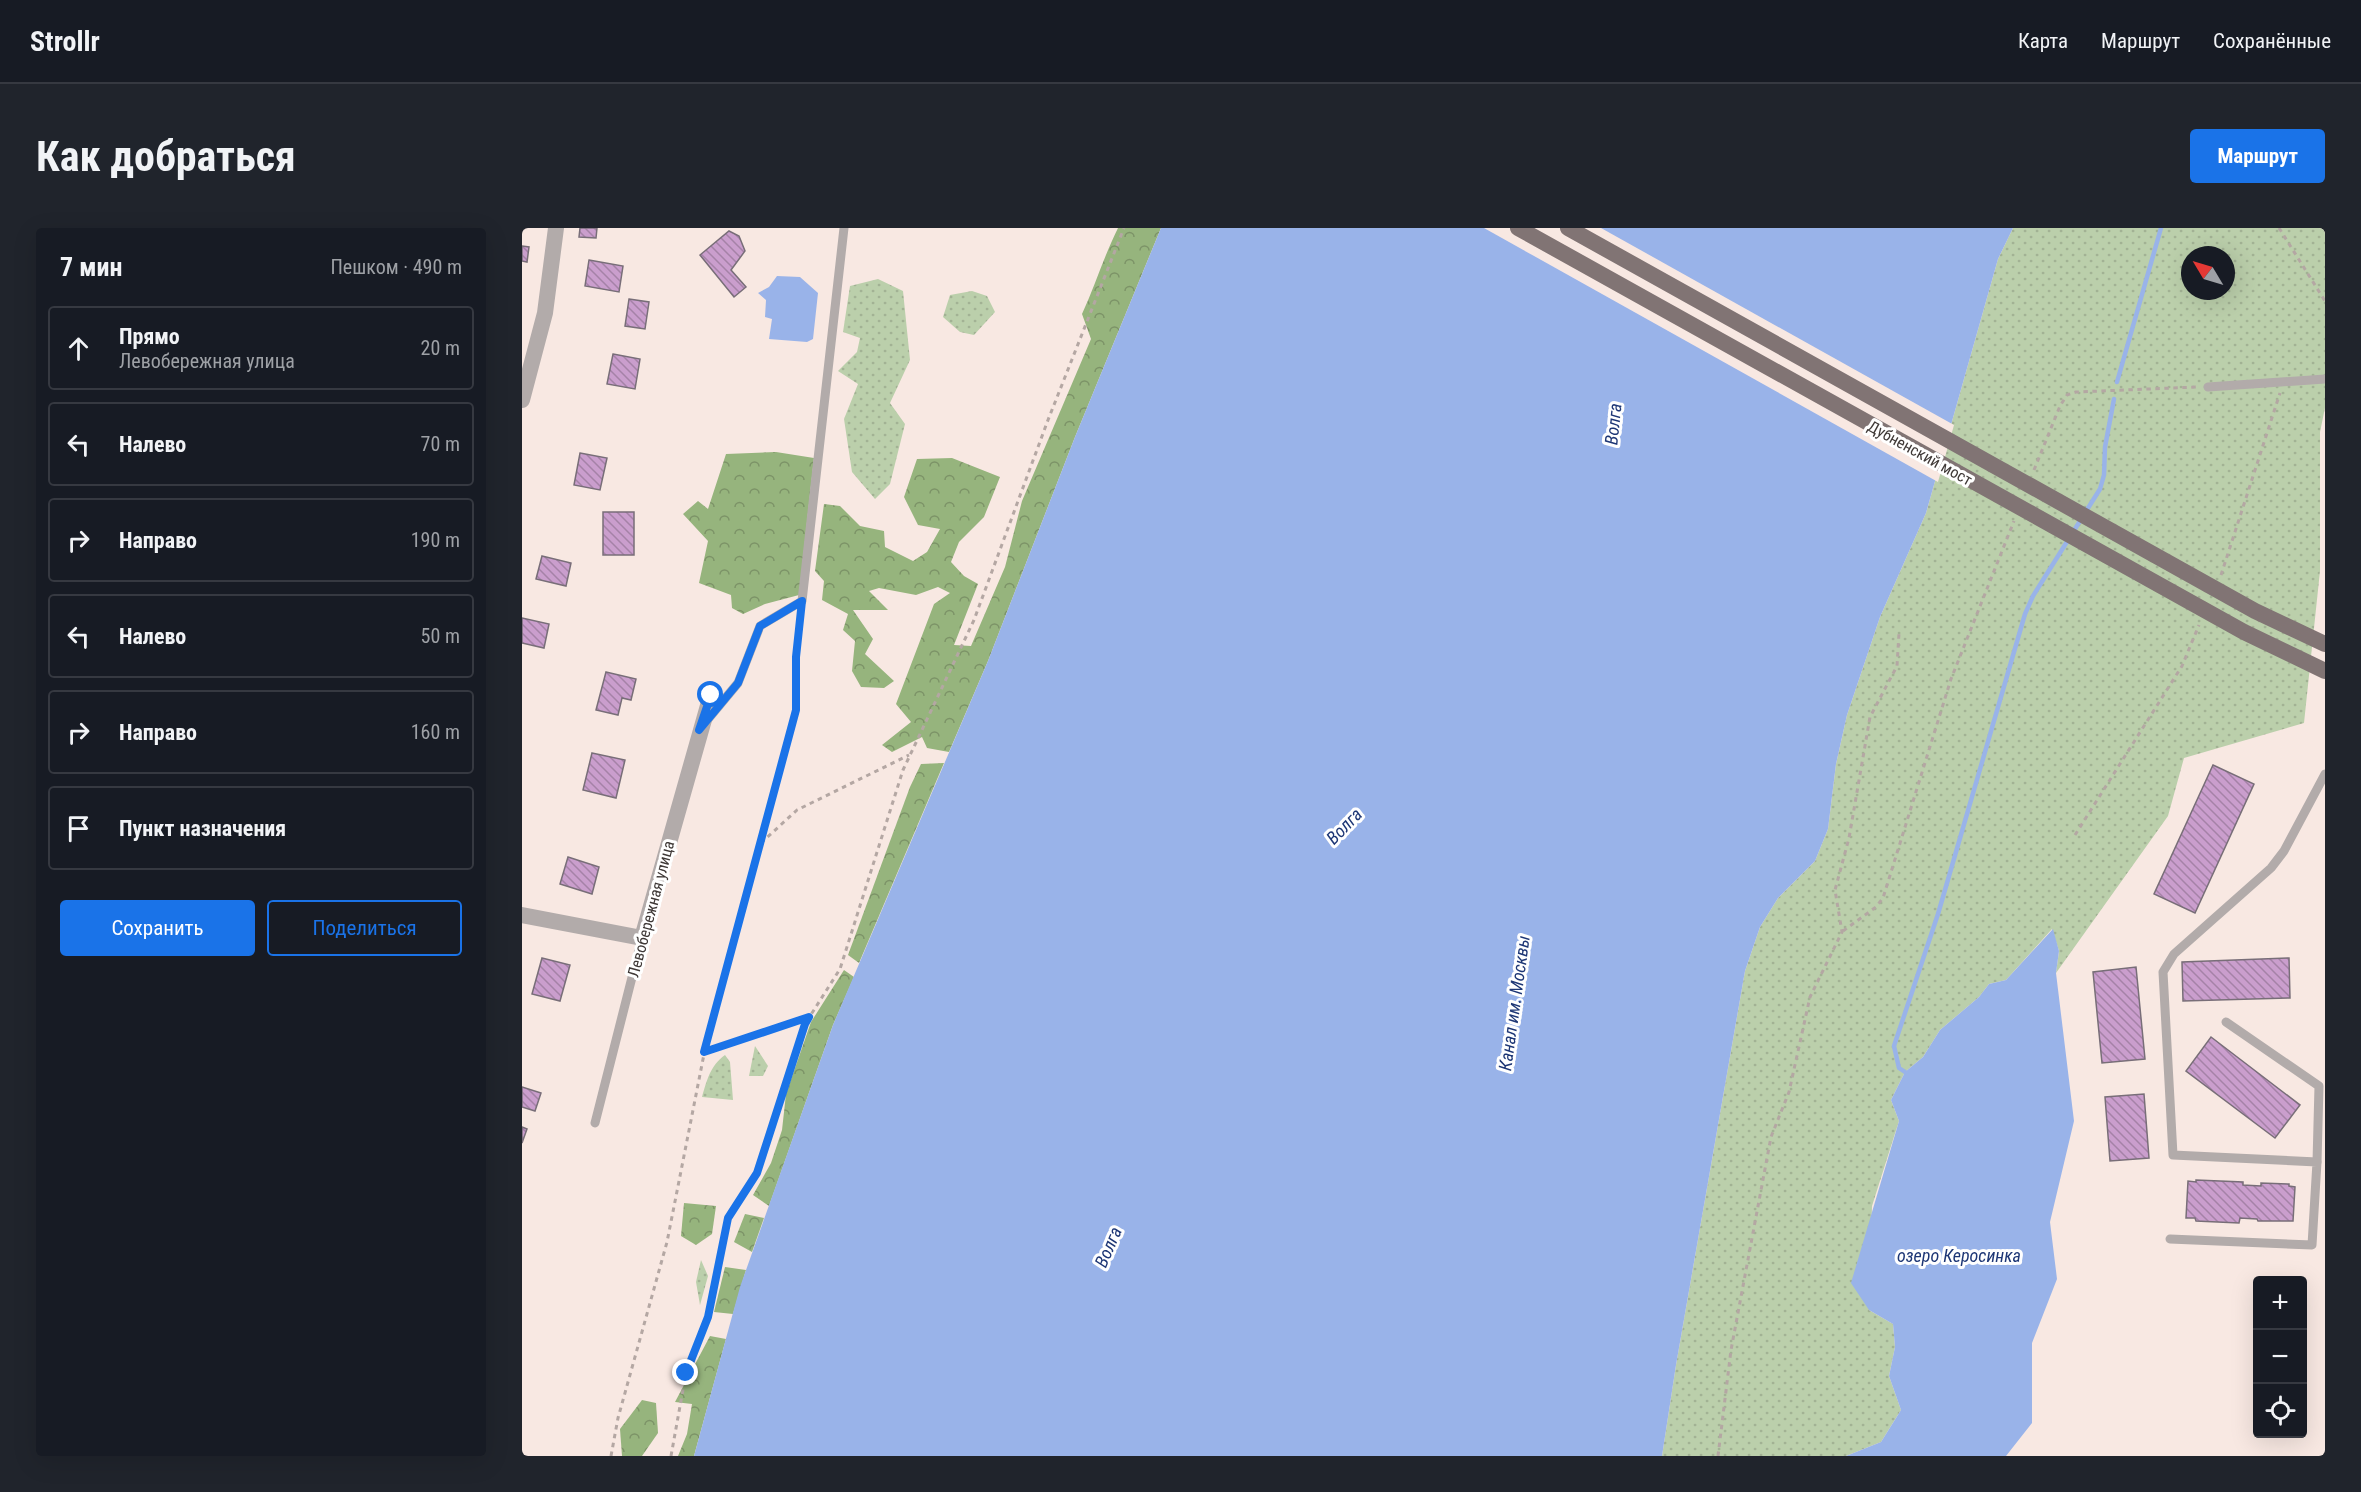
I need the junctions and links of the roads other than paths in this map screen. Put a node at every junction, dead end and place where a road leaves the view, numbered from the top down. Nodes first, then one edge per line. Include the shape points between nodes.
1 (556, 228) edge
2 (844, 228) edge
3 (1518, 228) edge
4 (1568, 228) edge
5 (2325, 379) edge
6 (2208, 387) road end
7 (522, 400) edge
8 (2325, 644) edge
9 (2325, 671) edge
10 (711, 695) dead end
11 (699, 730) junction
12 (2325, 774) edge
13 (522, 915) edge
14 (642, 938) junction
15 (2226, 1022) dead end
16 (595, 1123) dead end
17 (2317, 1162) junction
18 (2170, 1239) dead end

1 - 7 street via 545,313
2 - 11 lane via 802,601 760,626 738,683
3 - 9 main road, Дубненский мост, bridge via 2244,632
4 - 8 main road, Дубненский мост, bridge via 2255,611
5 - 6 lane
10 - 11 street, Левобережная улица
11 - 14 street, Левобережная улица
12 - 17 lane via 2271,868 2174,954 2163,972 2173,1155
13 - 14 street
14 - 16 lane, Левобережная улица
15 - 17 lane via 2319,1086
17 - 18 lane via 2312,1245

